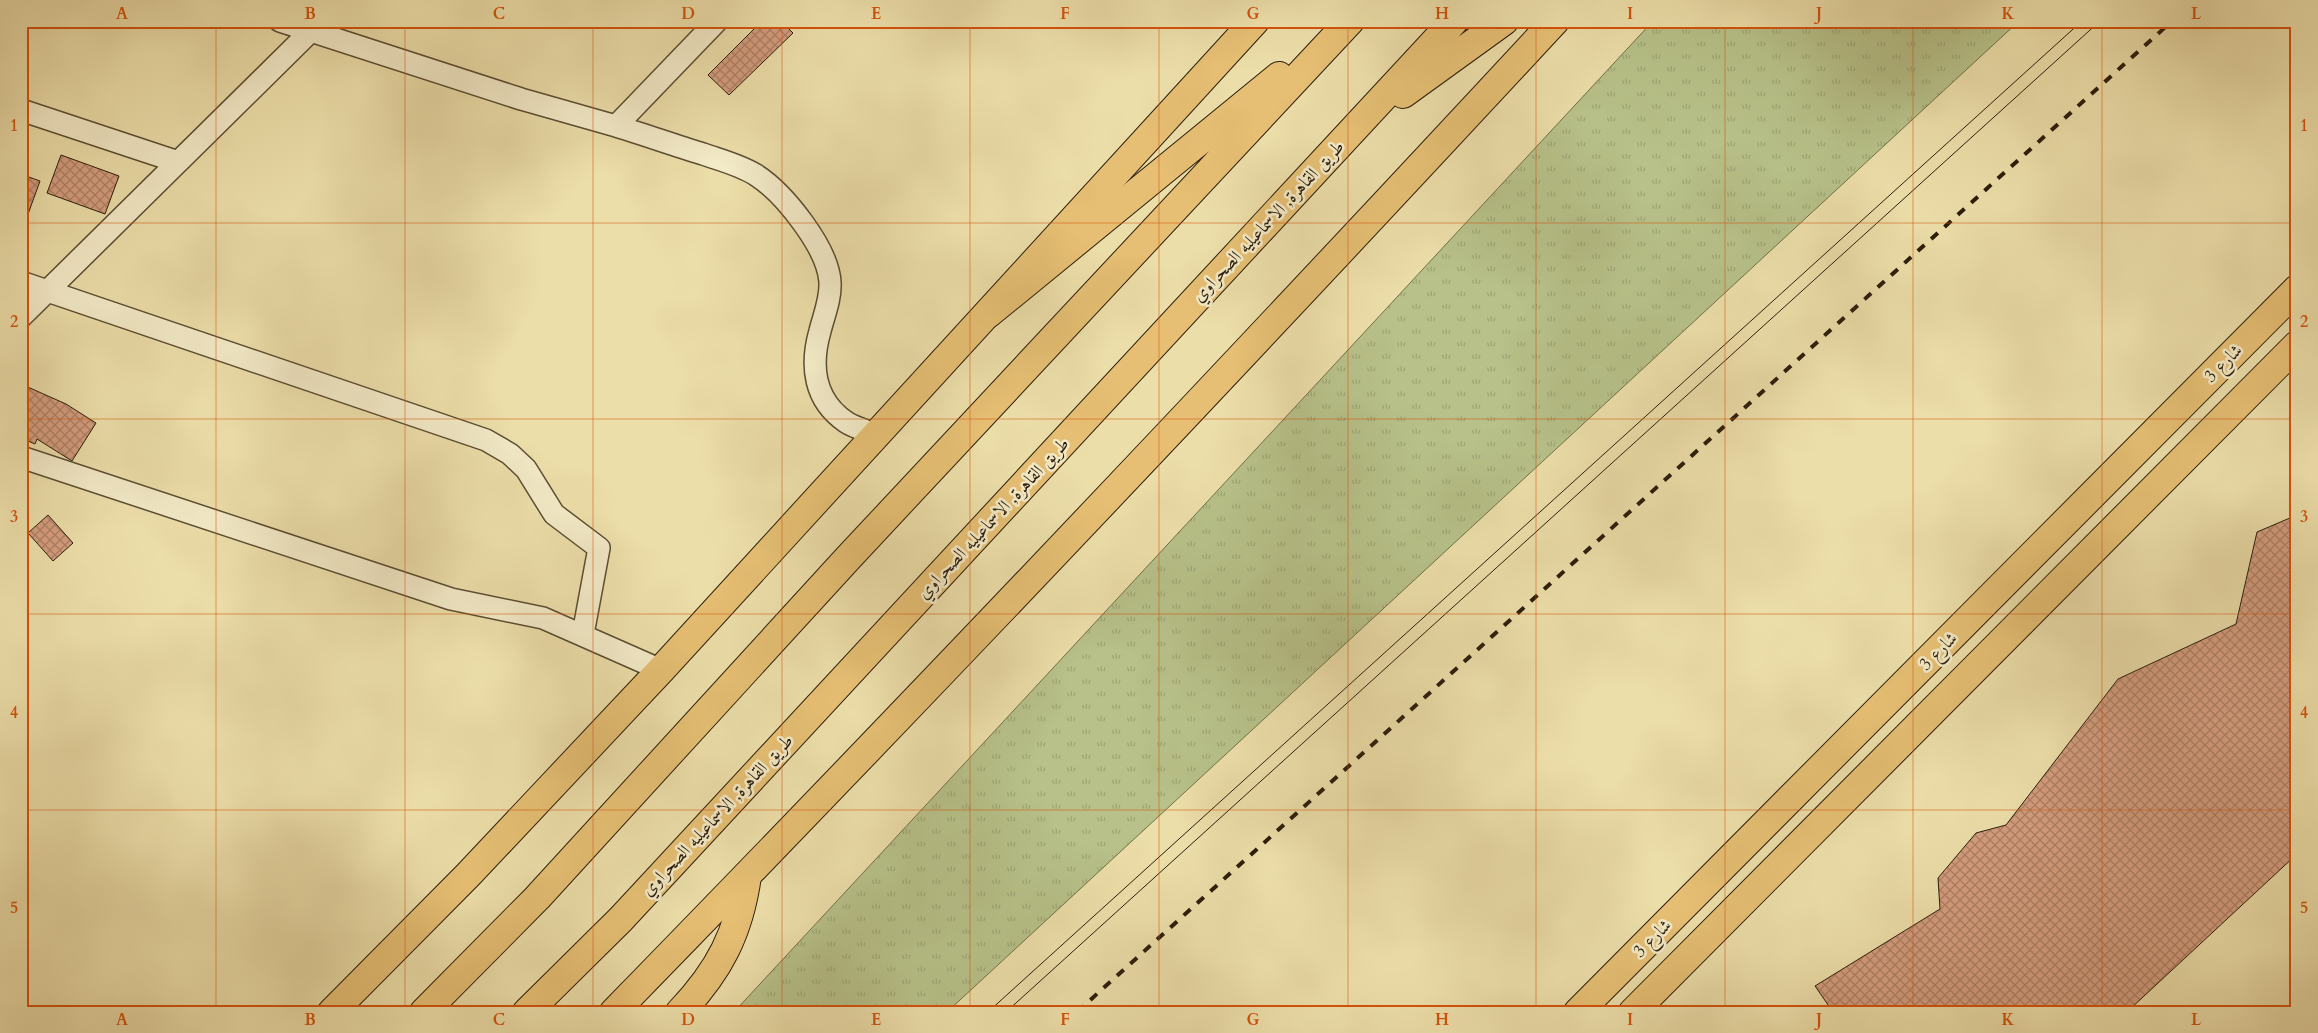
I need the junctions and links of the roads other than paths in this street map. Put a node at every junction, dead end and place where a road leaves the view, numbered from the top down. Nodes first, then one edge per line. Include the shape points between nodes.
1 (280, 21) edge
2 (717, 21) edge
3 (1255, 21) edge
4 (1348, 21) edge
5 (1454, 21) edge
6 (1504, 21) edge
7 (1555, 21) edge
8 (316, 26) edge
9 (21, 110) edge
10 (616, 126) junction
11 (1353, 130) junction
12 (178, 162) junction
13 (21, 282) edge
14 (2297, 289) edge
15 (47, 292) junction
16 (988, 314) junction
17 (21, 317) edge
18 (2297, 345) edge
19 (878, 435) junction
20 (21, 457) edge
21 (583, 634) junction
22 (661, 670) junction
23 (747, 876) junction
24 (332, 1012) edge
25 (424, 1012) edge
26 (527, 1012) edge
27 (614, 1012) edge
28 (680, 1012) edge
29 (1578, 1012) edge
30 (1633, 1012) edge

1 - 8 street
2 - 10 street
3 - 16 main road
4 - 16 main road
4 - 25 main road via 537,898
5 - 11 main road, طريق القاهرة, الاسماعيليه الصحراوي
6 - 11 main road
7 - 23 main road
8 - 10 street via 521,99
8 - 12 street
9 - 12 street
10 - 19 street via 735,165 756,175 795,213 823,258 830,282 814,357 815,375 830,409 848,423
11 - 26 main road, طريق القاهرة, الاسماعيليه الصحراوي via 621,919
12 - 15 street
13 - 15 street
14 - 29 main road, شارع 3
15 - 17 street
15 - 21 street via 486,440 510,454 526,469 554,514 599,548
16 - 19 main road
18 - 30 main road
19 - 22 main road
20 - 21 street via 451,599 543,618
21 - 22 street
22 - 24 main road via 468,875
23 - 27 main road
23 - 28 main road via 740,913 726,952 703,988

